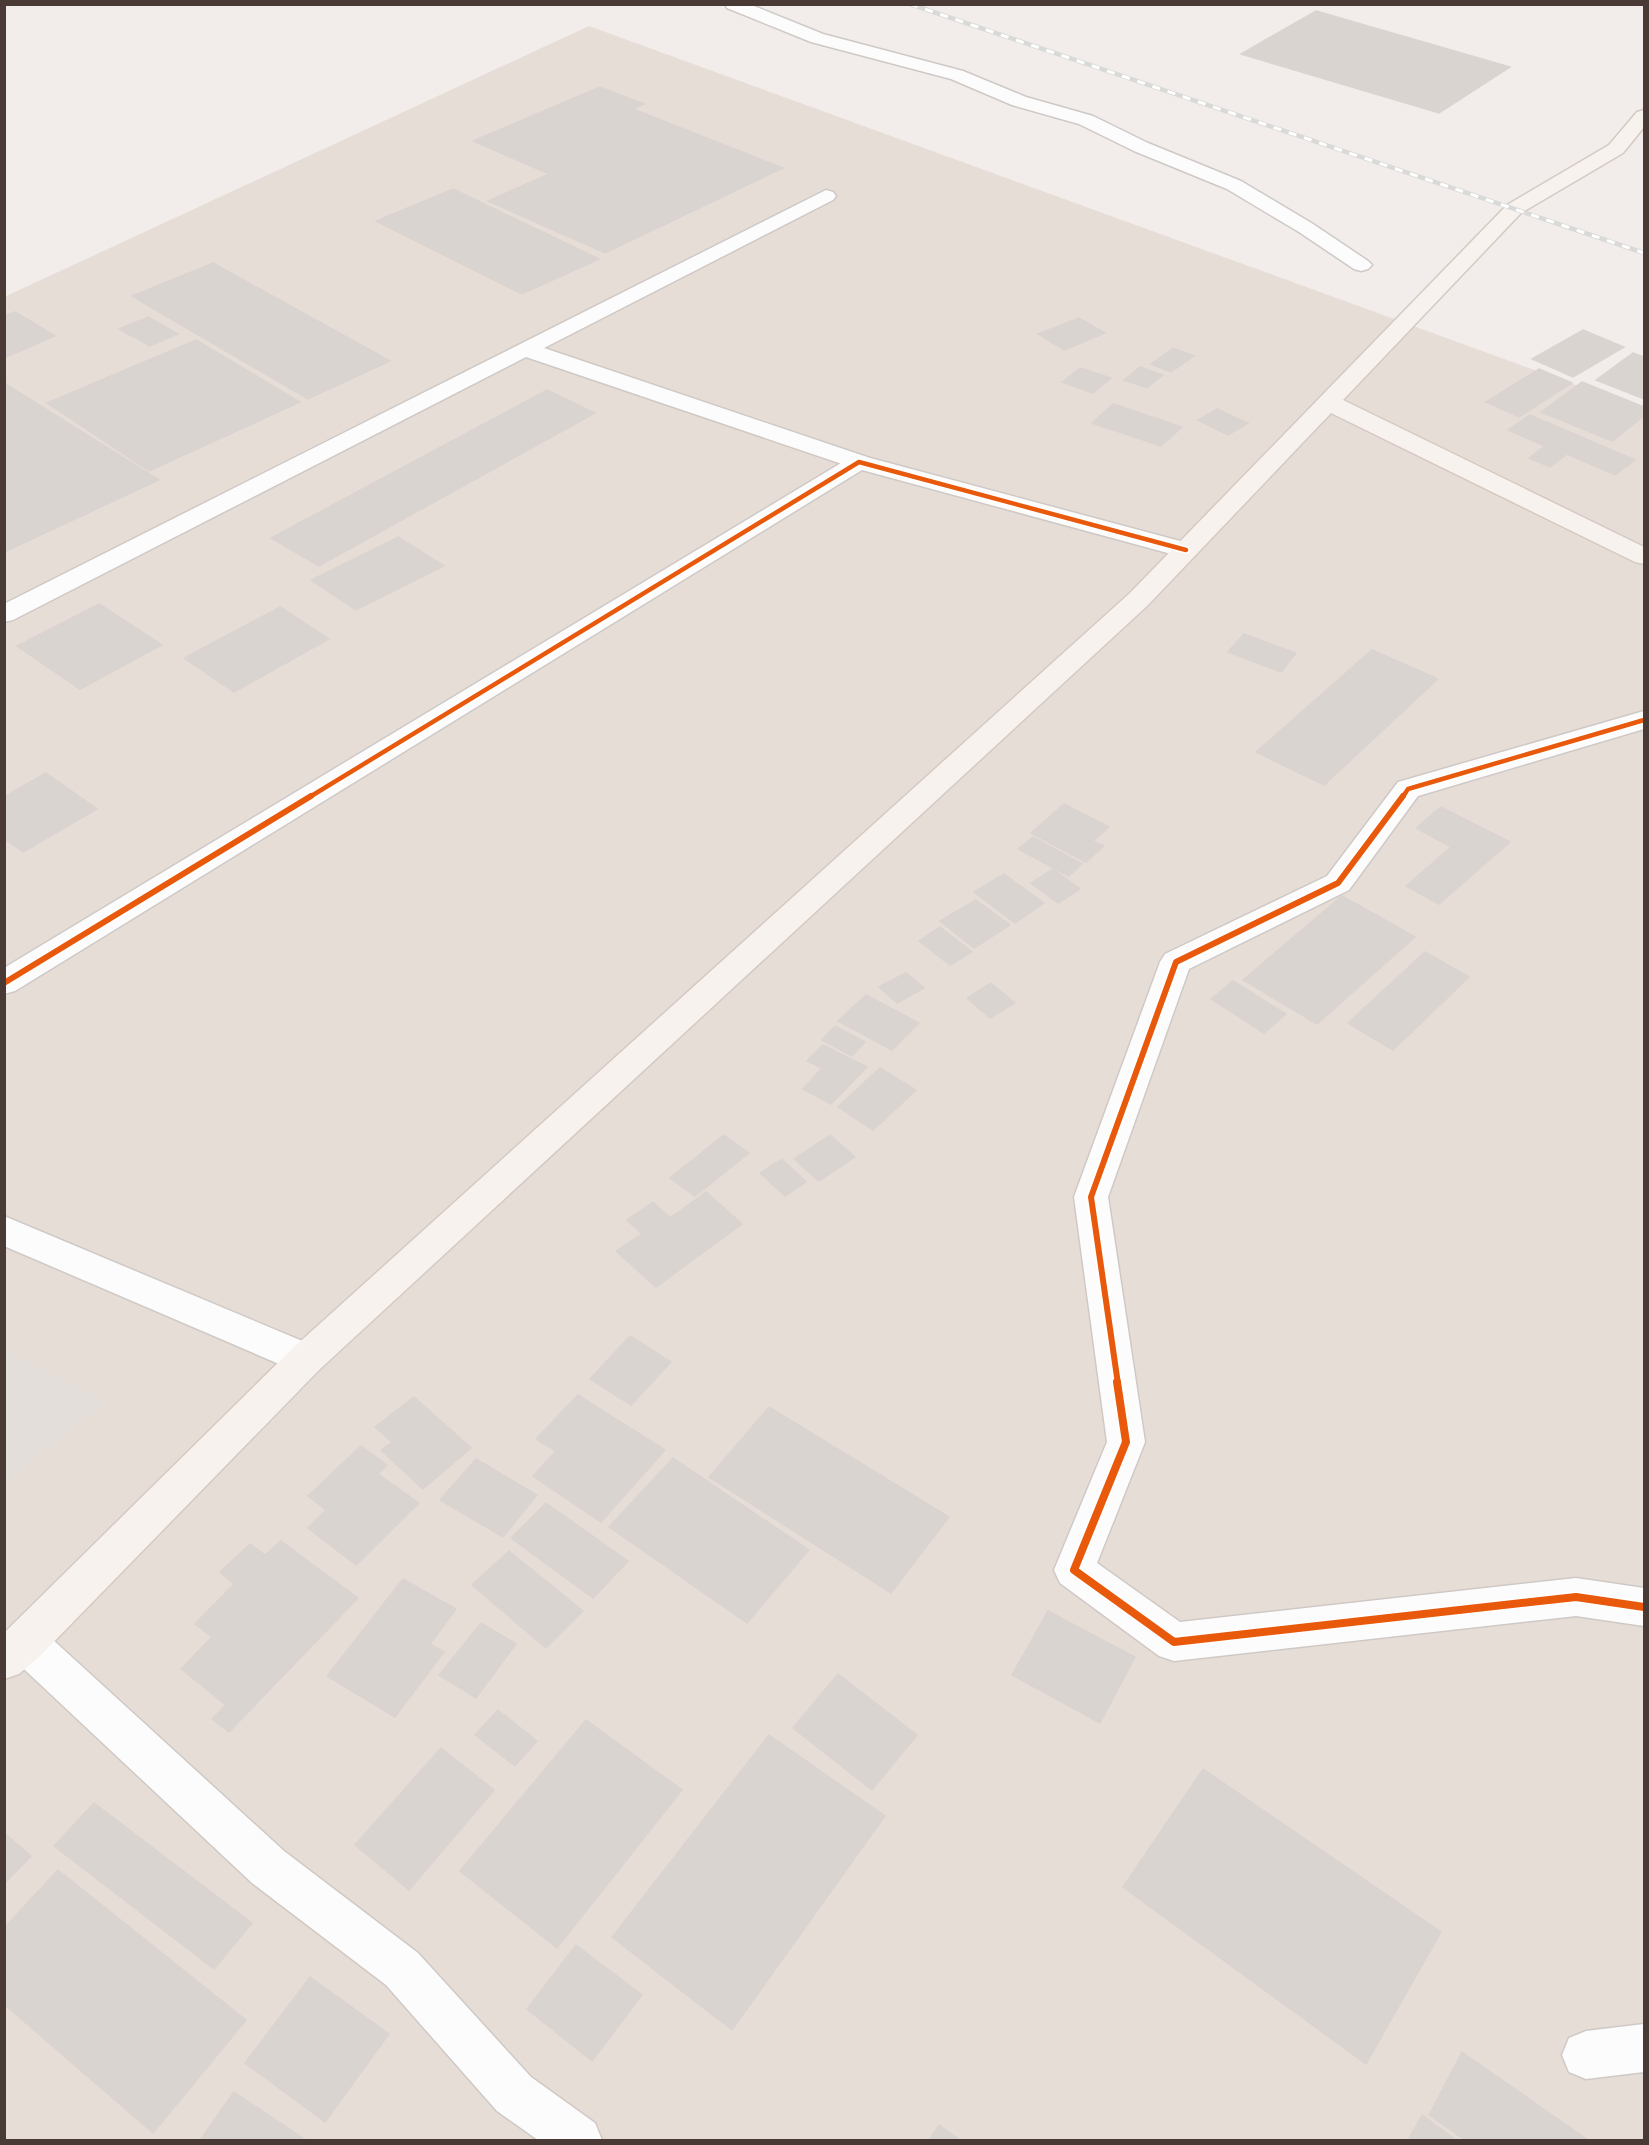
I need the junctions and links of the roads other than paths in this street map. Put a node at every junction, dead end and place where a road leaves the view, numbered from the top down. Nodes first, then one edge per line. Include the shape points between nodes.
1 (733, 4) edge
2 (1644, 116) edge
3 (826, 196) dead end
4 (1360, 265) dead end
5 (527, 350) junction
6 (1328, 402) junction
7 (859, 462) junction
8 (1186, 550) junction
9 (1644, 557) edge
10 (4, 614) edge
11 (1644, 720) edge
12 (4, 983) edge
13 (4, 1230) edge
14 (306, 1359) junction
15 (1644, 1607) edge
16 (15, 1651) edge
17 (1644, 2048) edge
18 (1586, 2055) dead end
19 (578, 2140) edge

1 - 4 street via 817,38 957,75 1019,101 1086,120 1234,185
2 - 6 main road via 1616,149 1514,209
3 - 5 street
5 - 7 street
5 - 10 street
6 - 8 main road
6 - 9 main road
7 - 8 street
7 - 12 street
8 - 14 main road via 1139,599
11 - 15 street via 1408,789 1338,883 1176,962 1091,1197 1126,1442 1074,1570 1174,1642 1576,1597
13 - 14 street
14 - 16 main road
16 - 19 street via 268,1867 402,1970 514,2094
17 - 18 street

